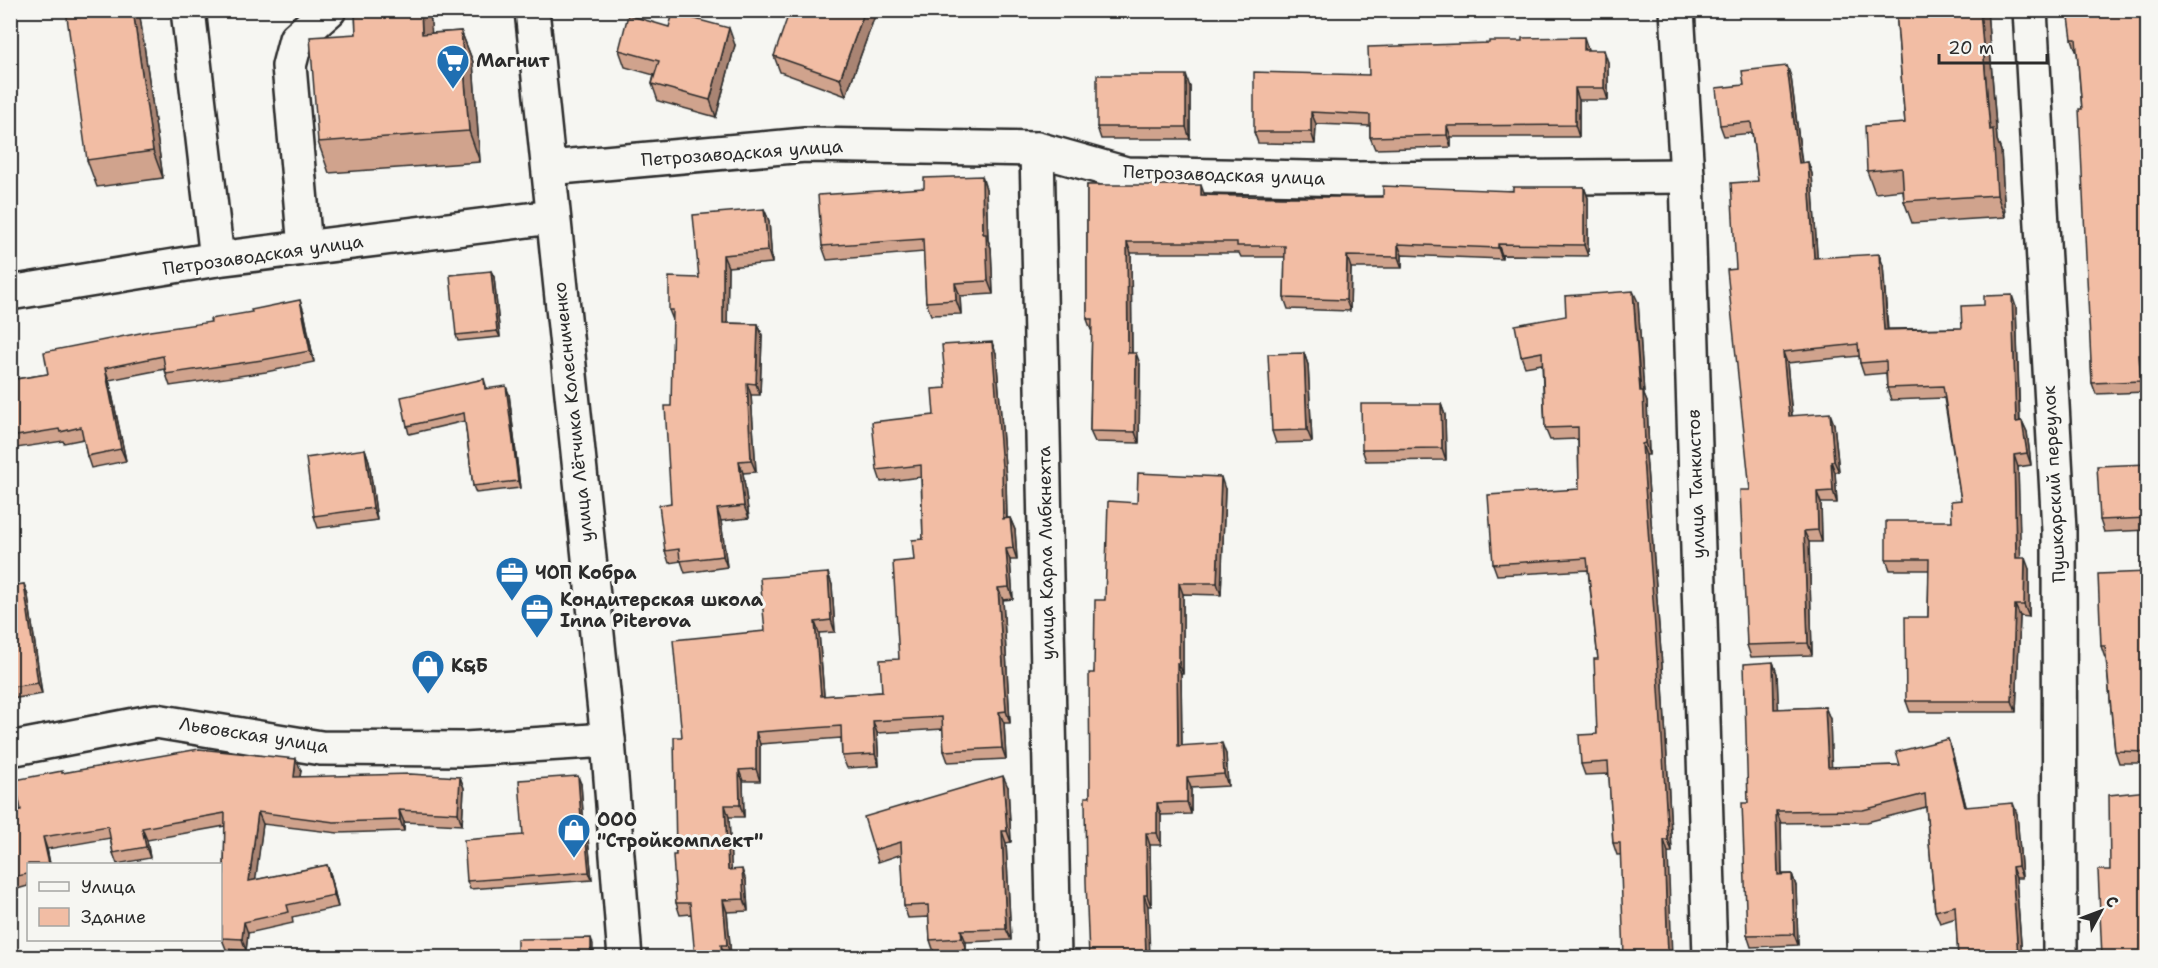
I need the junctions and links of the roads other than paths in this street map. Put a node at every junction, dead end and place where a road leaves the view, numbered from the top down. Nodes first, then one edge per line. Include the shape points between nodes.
1 (189, 10) edge
2 (328, 10) edge
3 (532, 10) edge
4 (1677, 10) edge
5 (2030, 10) edge
6 (1037, 149) junction
7 (549, 168) junction
8 (1687, 176) junction
9 (552, 217) junction
10 (305, 248) junction
11 (217, 260) junction
12 (10, 293) edge
13 (608, 740) junction
14 (10, 749) edge
15 (625, 957) edge
16 (1054, 957) edge
17 (1710, 957) edge
18 (2060, 957) edge

1 - 11 street
2 - 10 street via 296,39 288,66
3 - 7 street, улица Лётчика Колесниченко
4 - 8 street, улица Танкистов
5 - 18 street, Пушкарский переулок via 2059,531
6 - 7 street, Петрозаводская улица via 805,145
6 - 8 street, Петрозаводская улица via 1126,174 1353,178
6 - 16 street, улица Карла Либкнехта
7 - 9 street, улица Лётчика Колесниченко
8 - 17 street, улица Танкистов
9 - 10 street, Петрозаводская улица
9 - 13 street, улица Лётчика Колесниченко
10 - 11 street, Петрозаводская улица
11 - 12 street, Петрозаводская улица
13 - 14 street, Львовская улица via 465,749 321,748 156,721
13 - 15 street, улица Лётчика Колесниченко

